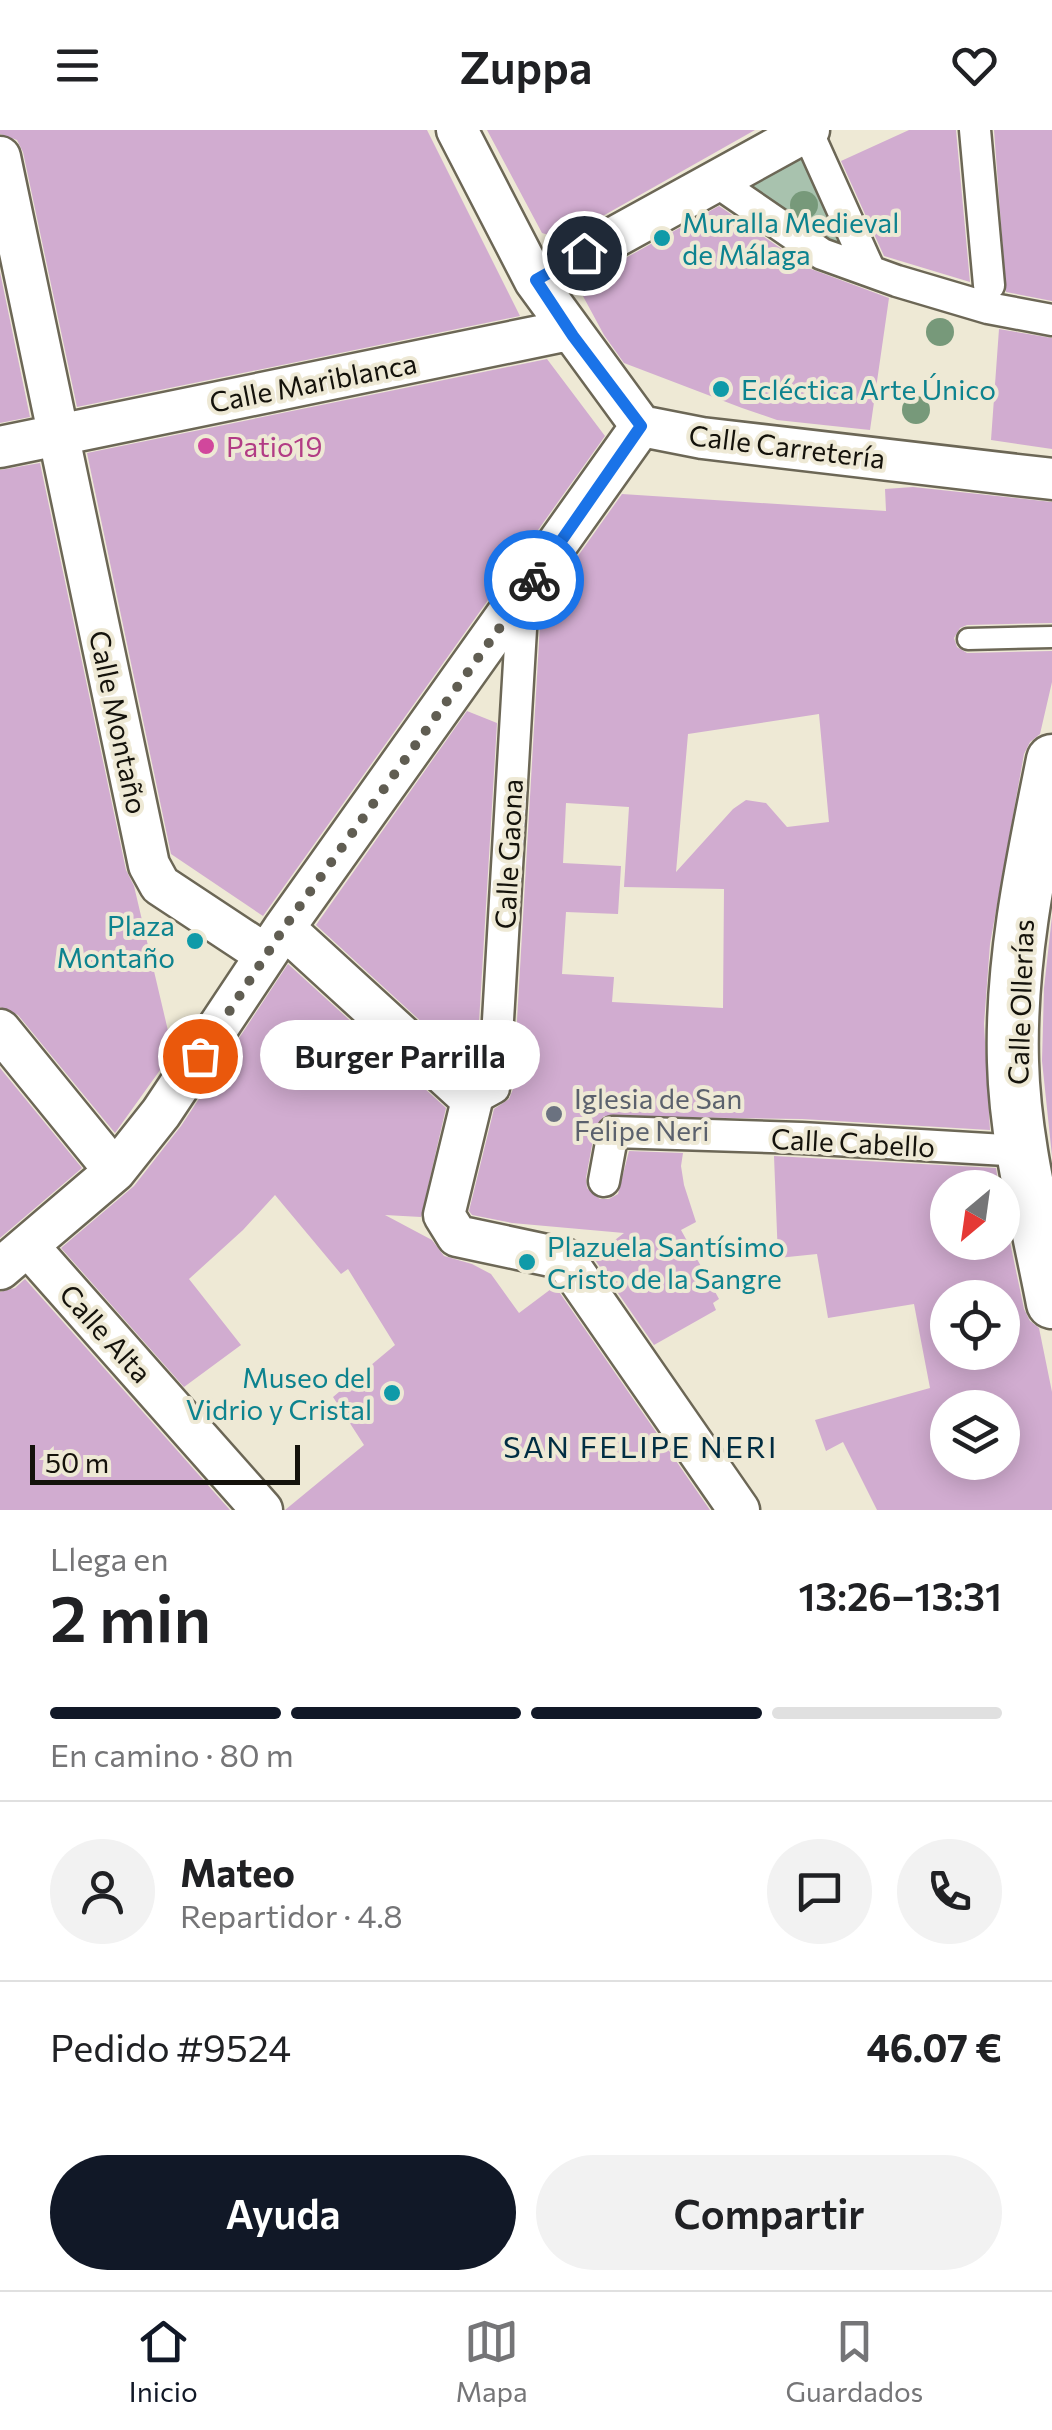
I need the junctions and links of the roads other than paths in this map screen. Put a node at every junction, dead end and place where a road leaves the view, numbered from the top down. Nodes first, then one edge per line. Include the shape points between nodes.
1 (457, 130) edge
2 (975, 130) edge
3 (808, 131) edge
4 (760, 142) edge
5 (2, 177) edge
6 (714, 180) junction
7 (881, 275) junction
8 (536, 280) junction
9 (995, 298) junction
10 (1052, 320) edge
11 (569, 330) junction
12 (641, 426) junction
13 (56, 433) junction
14 (0, 446) edge
15 (1052, 479) edge
16 (523, 594) junction
17 (1052, 637) edge
18 (968, 639) dead end
19 (1052, 760) edge
20 (275, 942) junction
21 (0, 1030) edge
22 (472, 1100) junction
23 (1022, 1151) junction
24 (115, 1170) junction
25 (604, 1180) dead end
26 (14, 1258) edge
27 (1052, 1303) edge
28 (262, 1510) edge
29 (740, 1510) edge

1 - 8 street
2 - 9 street
3 - 4 street
3 - 7 street
4 - 6 street
5 - 13 street, Calle Montaño
6 - 7 street via 822,254
6 - 8 street
7 - 9 street
8 - 11 street
9 - 10 street
11 - 12 street
11 - 13 street, Calle Mariblanca
12 - 15 street, Calle Carretería
12 - 16 street
13 - 14 street, Calle Mariblanca
13 - 20 street, Calle Montaño via 149,866 160,885
16 - 20 street
16 - 22 street, Calle Gaona via 494,1088
17 - 18 lane
19 - 23 street, Calle Ollerías via 1016,978 1012,1066
20 - 22 street, Calle Montaño
20 - 24 street
21 - 24 street
22 - 29 street via 444,1215 457,1236 565,1259
23 - 25 street, Calle Cabello via 613,1132
23 - 27 street, Calle Ollerías
24 - 26 street
26 - 28 street, Calle Alta

